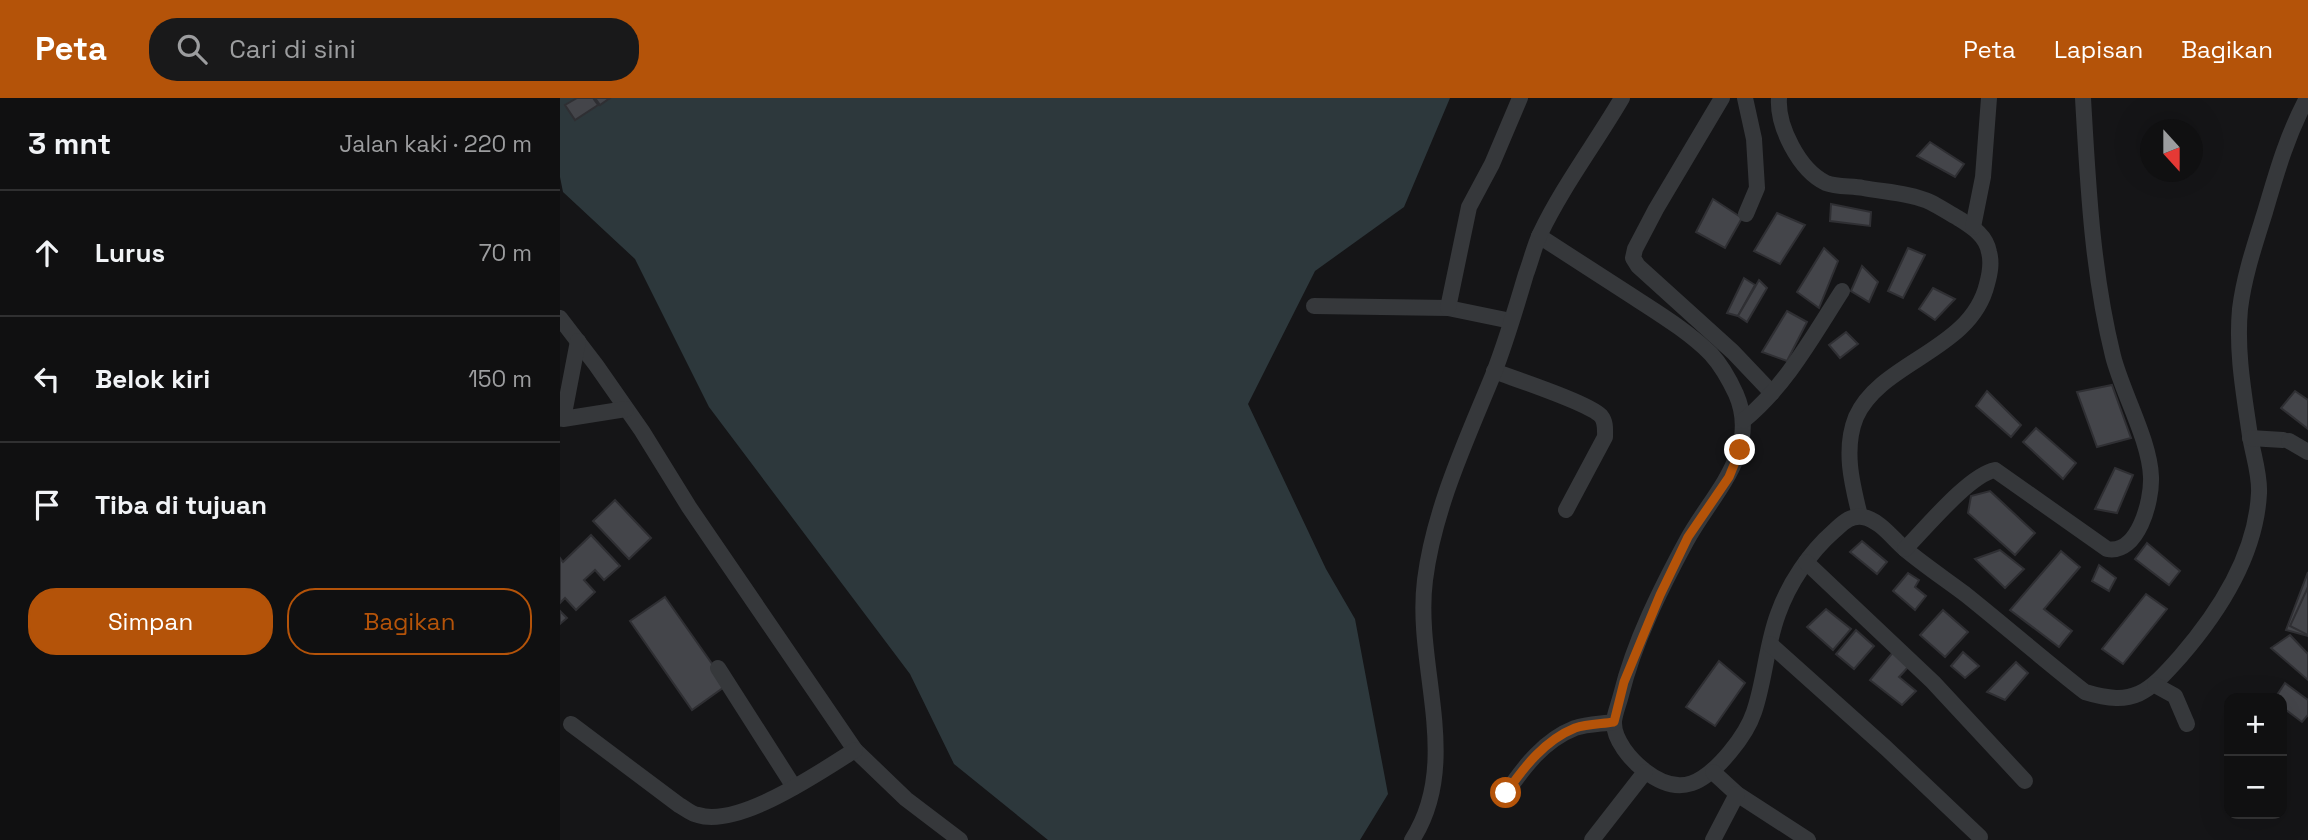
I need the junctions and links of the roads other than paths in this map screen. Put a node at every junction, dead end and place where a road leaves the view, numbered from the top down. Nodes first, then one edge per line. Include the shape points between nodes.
1 (1520, 98) edge
2 (1622, 98) edge
3 (1722, 98) edge
4 (1745, 98) edge
5 (1779, 98) edge
6 (1989, 98) edge
7 (2083, 98) edge
8 (2307, 98) edge
9 (1746, 214) dead end
10 (1973, 228) junction
11 (1539, 236) junction
12 (1842, 291) dead end
13 (1314, 306) dead end
14 (1448, 309) junction
15 (560, 318) edge
16 (1511, 321) junction
17 (578, 341) junction
18 (1494, 371) junction
19 (1772, 393) junction
20 (626, 410) junction
21 (1744, 420) junction
22 (562, 421) edge
23 (2250, 438) junction
24 (2308, 452) edge
25 (1566, 510) dead end
26 (1860, 516) junction
27 (1905, 549) junction
28 (1806, 562) junction
29 (1770, 644) junction
30 (718, 668) dead end
31 (2155, 685) junction
32 (1614, 722) junction
33 (571, 724) dead end
34 (2187, 724) dead end
35 (855, 750) junction
36 (1646, 772) junction
37 (1713, 772) junction
38 (2025, 781) dead end
39 (794, 787) junction
40 (1506, 793) dead end
41 (1737, 793) junction
42 (1980, 836) dead end
43 (960, 840) edge
44 (1412, 840) edge
45 (1592, 840) edge
46 (1713, 840) edge
47 (1808, 840) edge

1 - 14 street via 1469,207
2 - 11 street
3 - 19 street via 1656,209 1633,258
4 - 9 street via 1754,139 1757,188
5 - 10 street via 1778,108 1793,150 1826,183 1928,201
6 - 10 street via 1983,177
7 - 27 street via 2091,233 2102,307 2151,474 2151,498 2144,517 2127,545 2107,550 1995,470 1985,472
8 - 23 street via 2279,160 2241,308 2241,367
10 - 26 street via 1989,250 1991,268 1977,310 1952,335 1868,395 1856,419 1849,465
11 - 16 street
11 - 21 street via 1668,320 1712,355 1737,397
12 - 19 street
13 - 14 street
14 - 16 street
15 - 17 street
16 - 18 street
17 - 20 street
17 - 22 street
18 - 25 street via 1600,415 1605,424 1605,437
18 - 44 street via 1462,450 1424,581 1423,628 1437,734 1432,792
19 - 21 street
20 - 22 street
20 - 35 street
21 - 32 street via 1740,450 1729,477 1688,537 1660,595 1624,682
23 - 24 street via 2286,440
23 - 31 street via 2259,492 2247,550 2200,635
26 - 27 street via 1871,519
26 - 28 street via 1847,519
27 - 31 street via 2085,692 2131,698
28 - 29 street via 1787,592
28 - 38 street via 1933,682
29 - 37 street via 1754,715
29 - 42 street
30 - 39 street
31 - 34 street via 2175,696
32 - 36 street via 1630,758
32 - 40 street via 1576,727 1559,736 1529,761
33 - 39 street via 698,816 731,815
35 - 39 street
35 - 43 street via 906,799
36 - 37 street via 1678,786 1695,783
36 - 45 street
37 - 41 street
41 - 46 street
41 - 47 street

